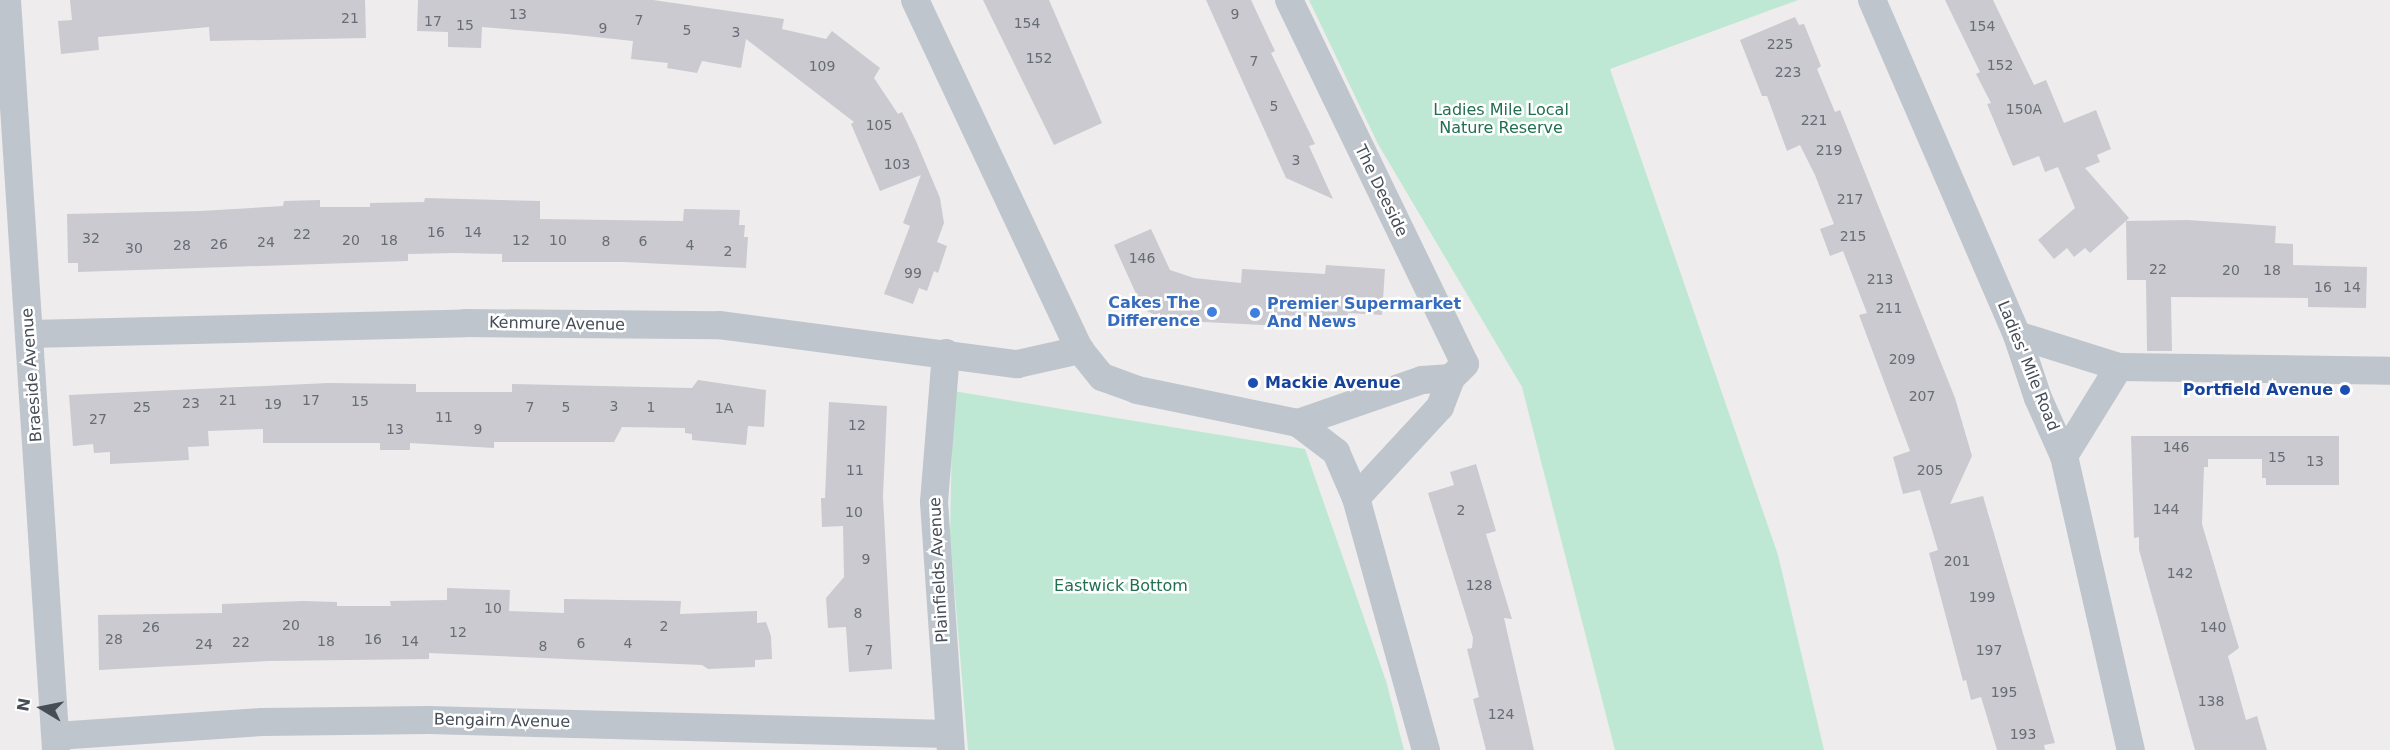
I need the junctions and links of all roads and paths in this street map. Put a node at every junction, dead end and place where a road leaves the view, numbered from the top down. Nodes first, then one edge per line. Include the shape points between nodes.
1 (7, 0) edge
2 (915, 0) edge
3 (1289, 0) edge
4 (1872, 0) edge
5 (30, 334) junction
6 (2017, 335) junction
7 (1080, 350) junction
8 (946, 353) junction
9 (2119, 367) junction
10 (2390, 371) edge
11 (1451, 378) junction
12 (1298, 423) junction
13 (2064, 456) junction
14 (1356, 498) junction
15 (949, 742) edge
16 (56, 743) edge
17 (1426, 750) edge
18 (2130, 750) edge

1 - 5 street, Braeside Avenue
2 - 7 street
3 - 11 street, The Deeside via 1465,364
4 - 6 street, Ladies' Mile Road
5 - 8 street, Kenmure Avenue via 465,323 719,325
5 - 16 street, Braeside Avenue
6 - 9 street
6 - 13 street, Ladies' Mile Road via 2038,398
7 - 8 street, Kenmure Avenue via 1017,364
7 - 12 street via 1102,377 1137,390
8 - 15 street, Plainfields Avenue via 934,502
9 - 10 street
9 - 13 street
11 - 12 street via 1422,380
11 - 14 street, The Deeside via 1440,407
12 - 14 street via 1336,452
13 - 18 street, Ladies' Mile Road
14 - 17 street
15 - 16 street, Bengairn Avenue via 429,720 263,722

